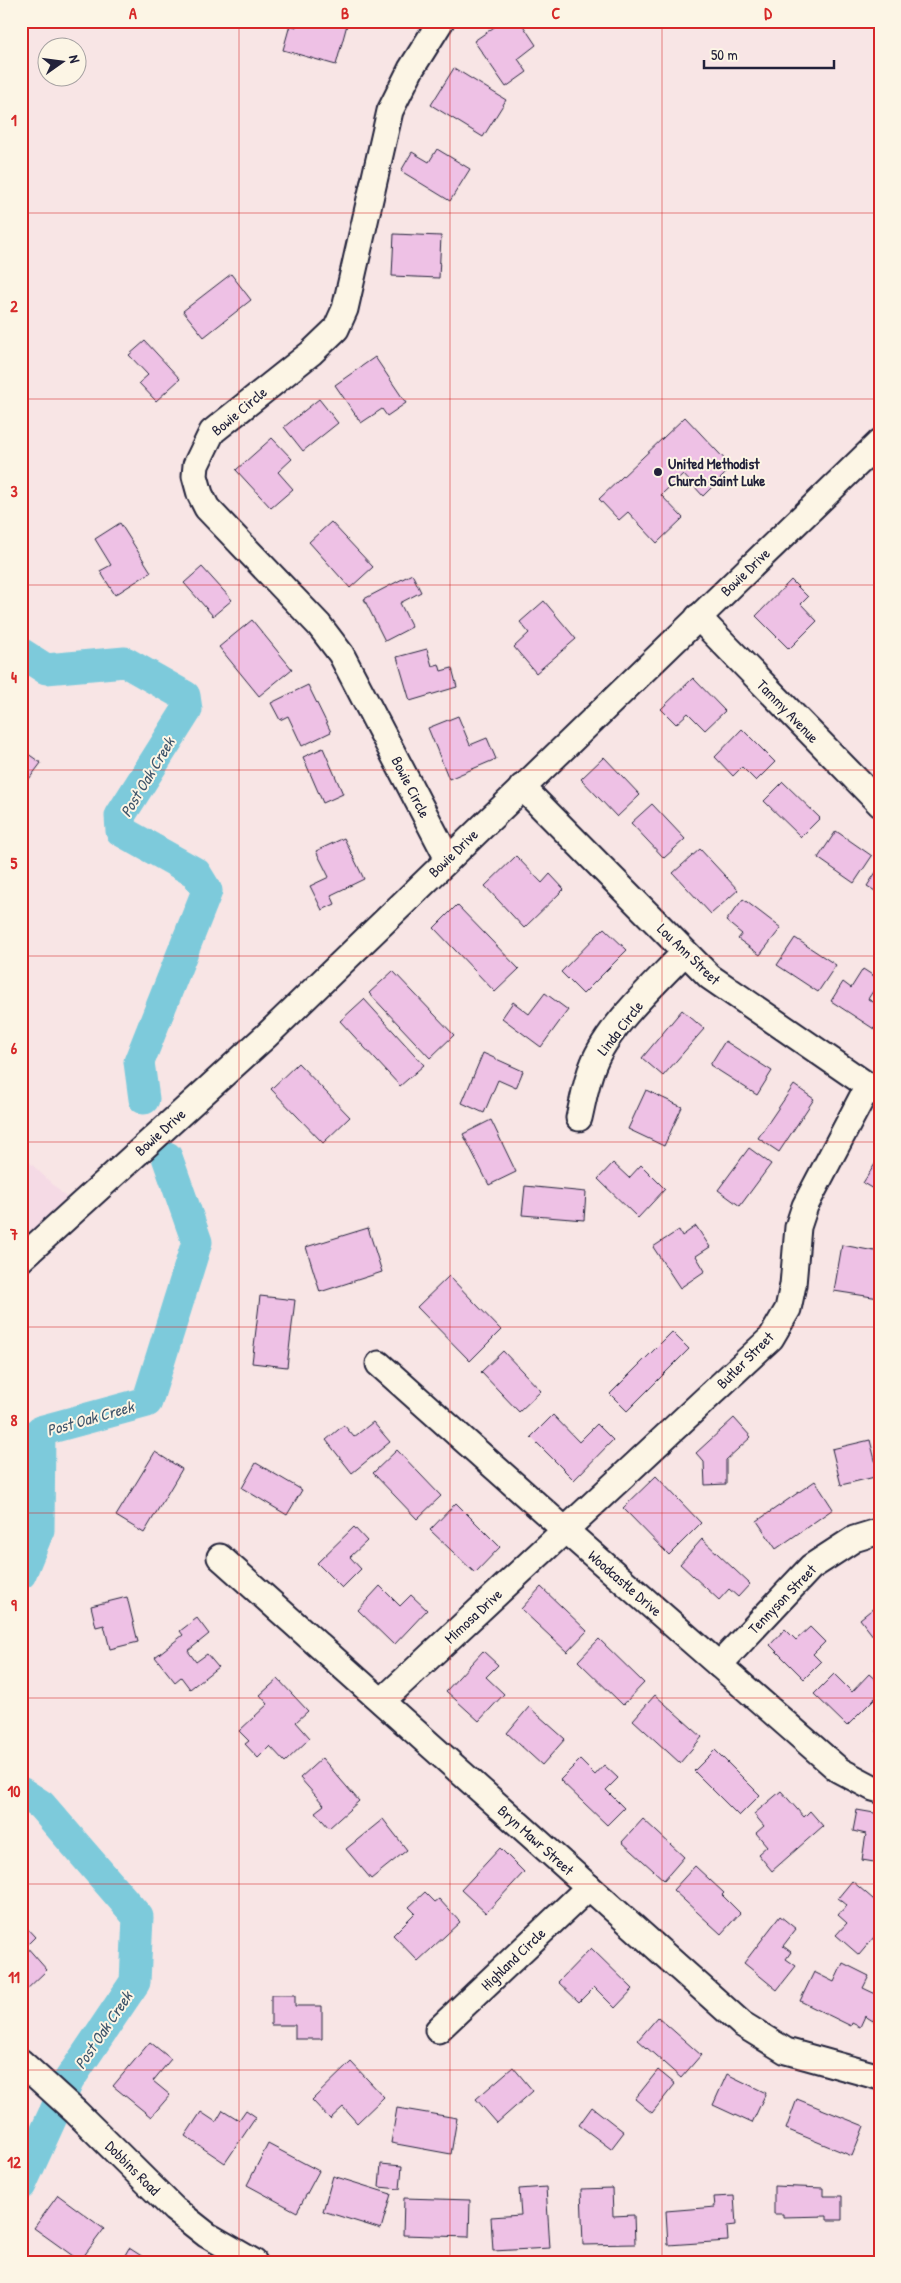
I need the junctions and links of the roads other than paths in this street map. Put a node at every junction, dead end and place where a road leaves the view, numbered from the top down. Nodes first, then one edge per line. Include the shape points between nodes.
1 (442, 21) edge
2 (880, 442) edge
3 (698, 617) junction
4 (522, 787) junction
5 (880, 804) edge
6 (448, 859) junction
7 (685, 952) junction
8 (874, 1090) edge
9 (579, 1118) dead end
10 (21, 1259) edge
11 (380, 1364) dead end
12 (565, 1530) junction
13 (880, 1531) edge
14 (220, 1556) dead end
15 (719, 1666) junction
16 (382, 1701) junction
17 (880, 1790) edge
18 (589, 1887) junction
19 (438, 2030) dead end
20 (29, 2070) edge
21 (880, 2077) edge
22 (254, 2262) edge

1 - 6 street, Bowie Circle via 390,110 345,309 336,329 212,432 201,451 195,476 207,508 319,625 342,654
2 - 3 street, Bowie Drive
3 - 4 street, Bowie Drive
3 - 5 street, Tammy Avenue
4 - 6 street, Bowie Drive
4 - 7 street, Lou Ann Street
6 - 10 street, Bowie Drive via 266,1036
7 - 8 street, Lou Ann Street via 710,977
7 - 9 street, Linda Circle via 604,1044 592,1066
8 - 12 street, Butler Street via 805,1206 798,1227 794,1284 788,1309 771,1338
11 - 12 street, Woodcastle Drive
12 - 15 street, Woodcastle Drive
12 - 16 street, Mimosa Drive
13 - 15 street, Tennyson Street via 854,1539 811,1567
14 - 16 street, Bryn Mawr Street
15 - 17 street, Woodcastle Drive via 839,1770
16 - 18 street, Bryn Mawr Street
18 - 19 street, Highland Circle
18 - 21 street, Bryn Mawr Street via 742,2024 786,2051
20 - 22 street, Dobbins Road via 174,2209 207,2236

